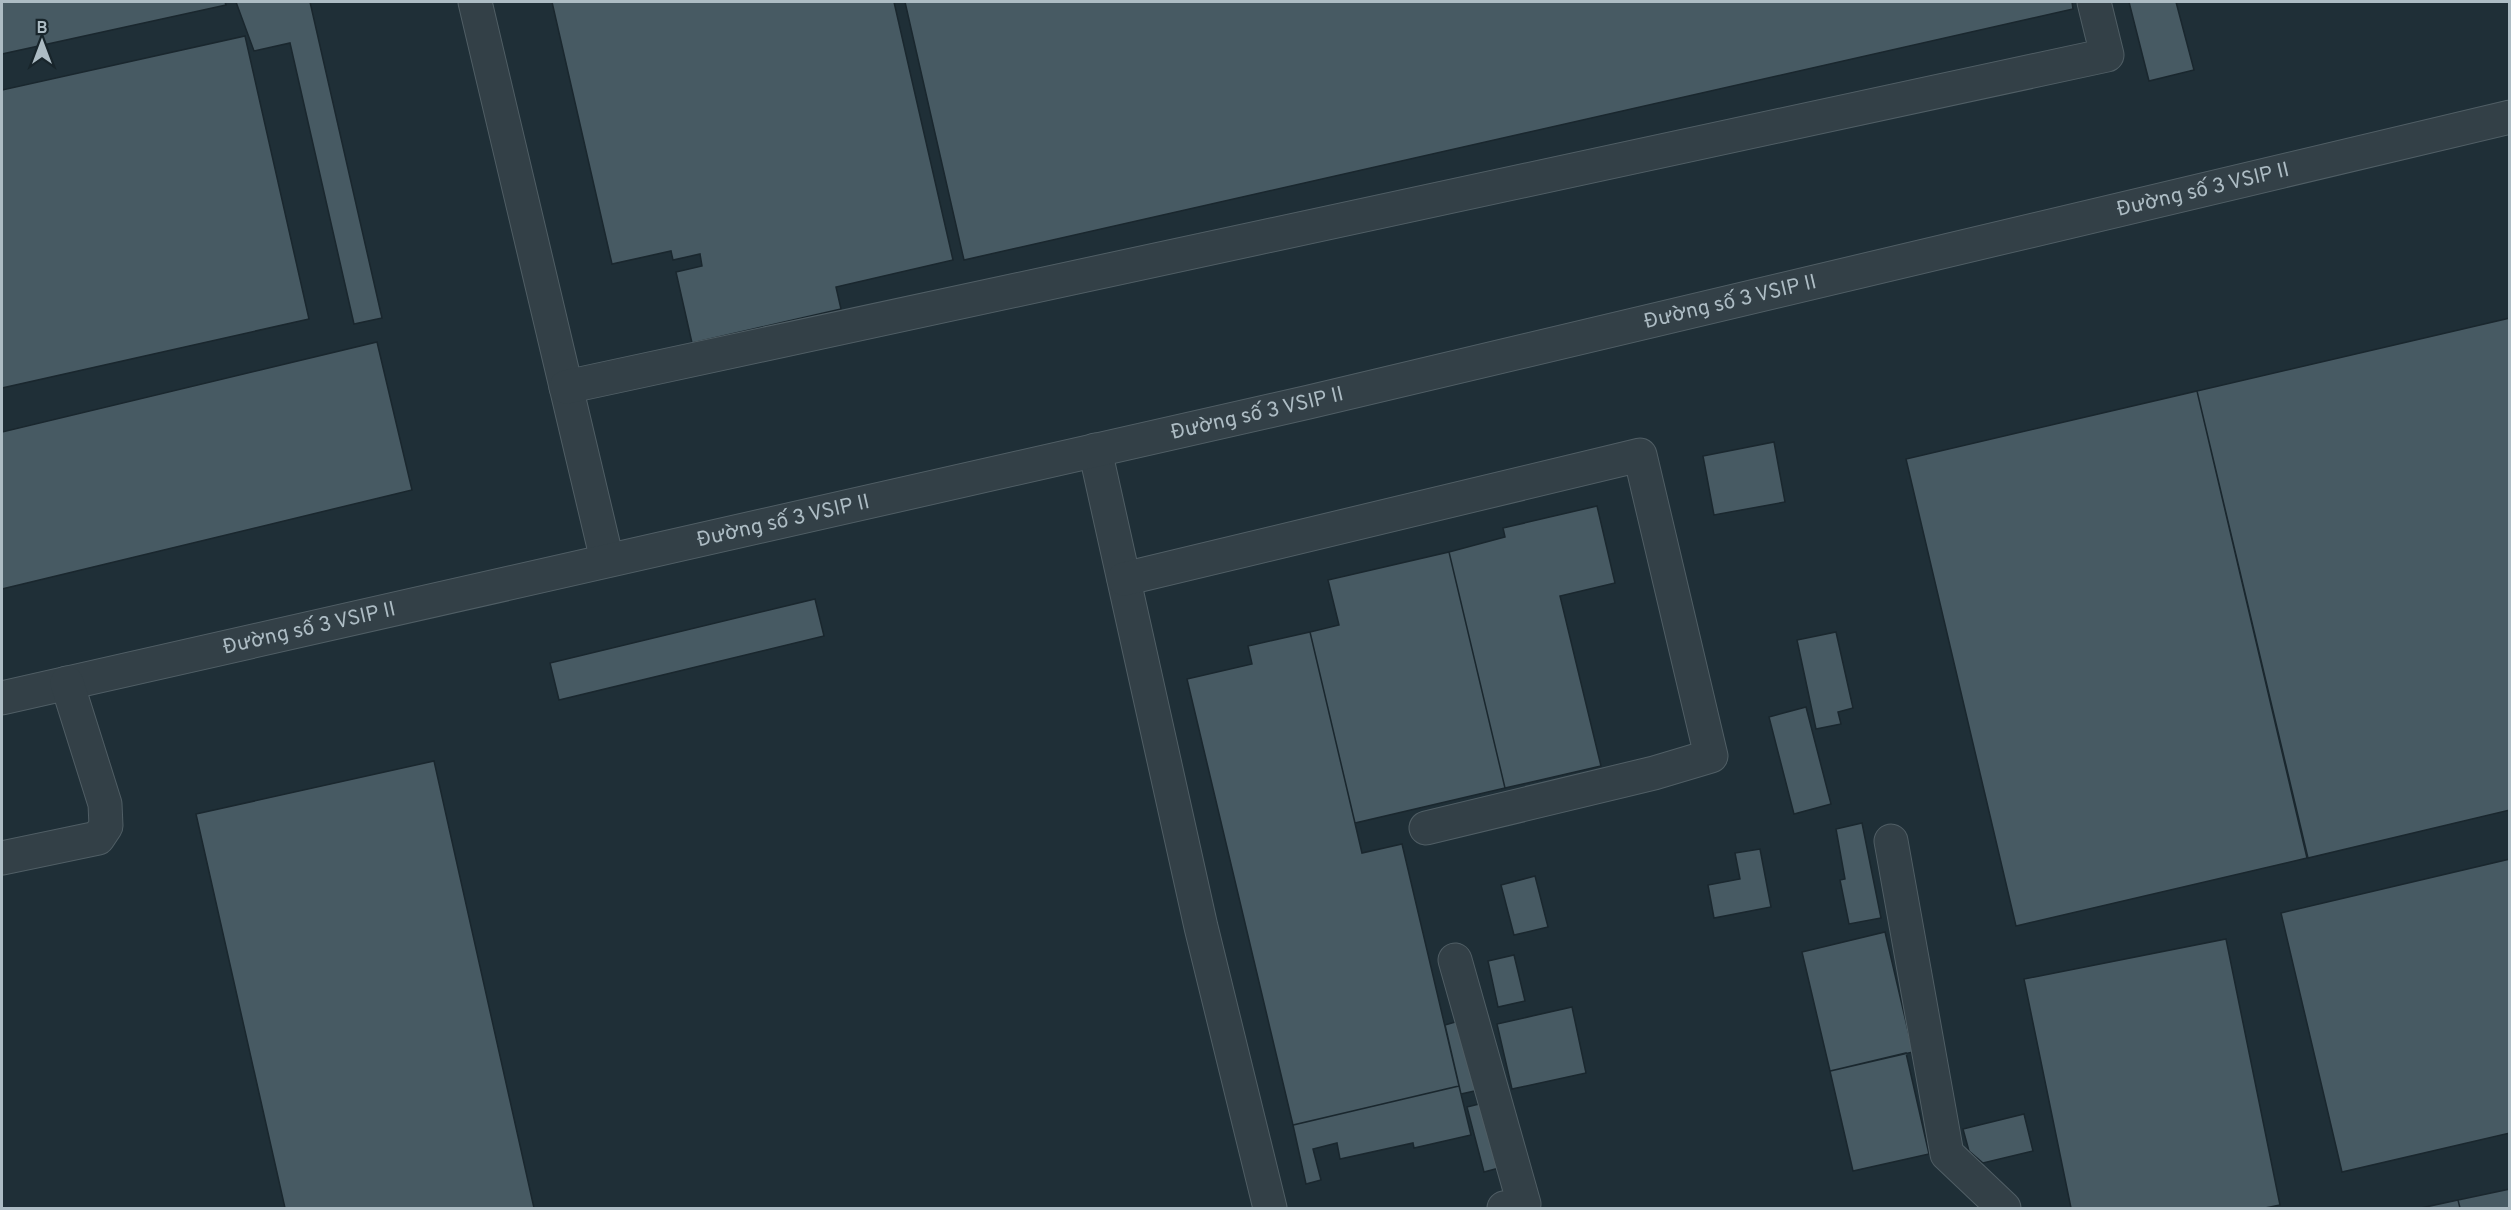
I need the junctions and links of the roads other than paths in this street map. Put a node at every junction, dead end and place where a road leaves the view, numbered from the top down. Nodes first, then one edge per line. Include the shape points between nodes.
1 (475, 2) edge
2 (2094, 2) edge
3 (2510, 117) edge
4 (566, 387) junction
5 (1095, 450) junction
6 (607, 560) junction
7 (1124, 579) junction
8 (67, 683) junction
9 (2, 698) edge
10 (1426, 828) dead end
11 (1891, 841) dead end
12 (2, 858) edge
13 (1455, 960) dead end
14 (1270, 1209) edge
15 (1504, 1209) edge
16 (2004, 1209) edge

1 - 4 street
2 - 4 street via 2107,55
3 - 5 street, Đường số 3 VSIP II
4 - 6 street
5 - 6 street, Đường số 3 VSIP II
5 - 7 street
6 - 8 street, Đường số 3 VSIP II
7 - 10 street via 1641,455 1711,756
7 - 14 street via 1201,927
8 - 9 street, Đường số 3 VSIP II
8 - 12 street via 105,804 106,826 98,838
11 - 16 street via 1947,1154
13 - 15 street via 1524,1204

